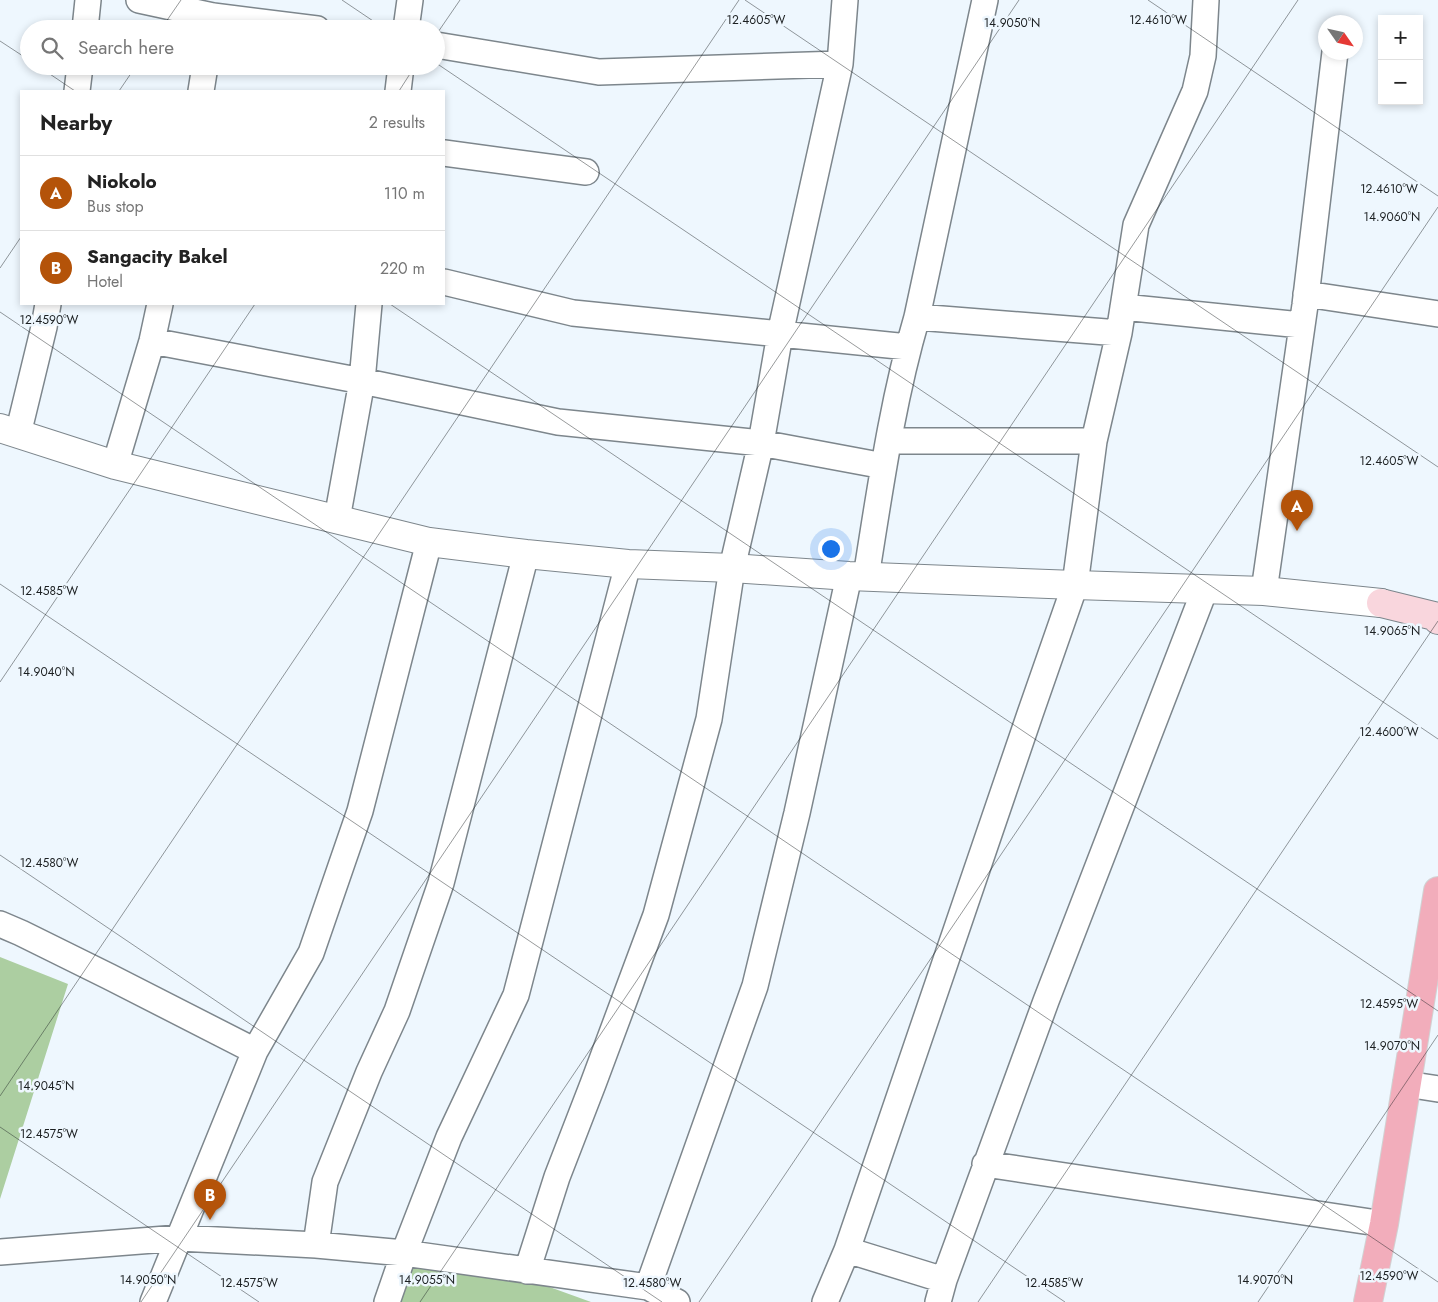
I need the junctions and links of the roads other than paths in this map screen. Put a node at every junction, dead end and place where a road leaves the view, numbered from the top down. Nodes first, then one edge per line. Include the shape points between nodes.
1 (88, 0) edge
2 (139, 0) edge
3 (410, 0) edge
4 (845, 0) edge
5 (985, 0) edge
6 (1206, 0) edge
7 (214, 15) edge
8 (86, 20) edge
9 (251, 20) edge
10 (407, 20) edge
11 (445, 46) edge
12 (1335, 60) edge
13 (840, 64) junction
14 (79, 75) edge
15 (204, 75) edge
16 (400, 75) edge
17 (77, 90) edge
18 (201, 90) edge
19 (398, 90) edge
20 (445, 154) edge
21 (586, 172) dead end
22 (445, 282) edge
23 (1306, 294) junction
24 (48, 305) edge
25 (160, 305) edge
26 (369, 305) edge
27 (1123, 306) junction
28 (1438, 314) edge
29 (917, 317) junction
30 (1301, 325) junction
31 (1119, 333) junction
32 (780, 334) junction
33 (152, 341) junction
34 (908, 347) junction
35 (362, 381) junction
36 (9, 431) edge
37 (889, 441) junction
38 (1094, 441) junction
39 (761, 443) junction
40 (115, 465) junction
41 (884, 466) junction
42 (337, 519) junction
43 (429, 542) junction
44 (526, 554) junction
45 (628, 564) junction
46 (732, 568) junction
47 (858, 577) junction
48 (1076, 585) junction
49 (1206, 589) junction
50 (1264, 590) junction
51 (1438, 597) edge
52 (1381, 603) junction
53 (1438, 620) edge
54 (1438, 891) edge
55 (0, 924) edge
56 (255, 1050) junction
57 (1406, 1084) junction
58 (1438, 1089) edge
59 (985, 1164) junction
60 (1384, 1224) junction
61 (179, 1238) junction
62 (316, 1245) junction
63 (847, 1250) junction
64 (0, 1252) edge
65 (404, 1253) junction
66 (527, 1271) junction
67 (648, 1287) junction
68 (941, 1291) edge
69 (153, 1302) edge
70 (387, 1302) edge
71 (677, 1302) edge
72 (824, 1302) edge
73 (1368, 1302) edge

1 - 8 street
2 - 7 street
3 - 10 street
4 - 13 street
5 - 29 street
6 - 27 street via 1203,56 1195,91 1136,225
7 - 9 street
11 - 13 street via 599,72
12 - 23 street
13 - 32 street
14 - 17 street
15 - 18 street
16 - 19 street
20 - 21 street
22 - 32 street via 573,313
23 - 28 street
23 - 30 street
24 - 36 street via 44,327
25 - 33 street
26 - 35 street
27 - 30 street
27 - 31 street
29 - 31 street
29 - 34 street
30 - 50 street
31 - 38 street
32 - 34 street
32 - 39 street
33 - 35 street
33 - 40 street
34 - 37 street
35 - 39 street via 558,422
35 - 42 street
36 - 40 street
37 - 38 street
37 - 41 street
38 - 48 street
39 - 41 street
39 - 46 street
40 - 42 street
41 - 47 street
42 - 43 street
43 - 44 street
43 - 56 street via 357,820 310,953
44 - 45 street
44 - 62 street via 441,883 397,1011 368,1072 325,1182
45 - 46 street
45 - 65 street via 516,995 449,1138
46 - 47 street
46 - 66 street via 709,719 656,915 557,1177
47 - 48 street
47 - 67 street via 755,986
48 - 49 street
48 - 63 street
49 - 50 street
49 - 59 street
50 - 52 street
51 - 52 main road
52 - 53 main road via 1434,616
54 - 57 main road
55 - 56 street
56 - 61 street
57 - 58 street
57 - 60 main road
59 - 60 street
59 - 68 street
60 - 73 main road
61 - 62 street
61 - 64 street
61 - 69 street
62 - 65 street
63 - 68 street
63 - 72 street
65 - 66 street
65 - 70 street
66 - 67 street
67 - 71 street

